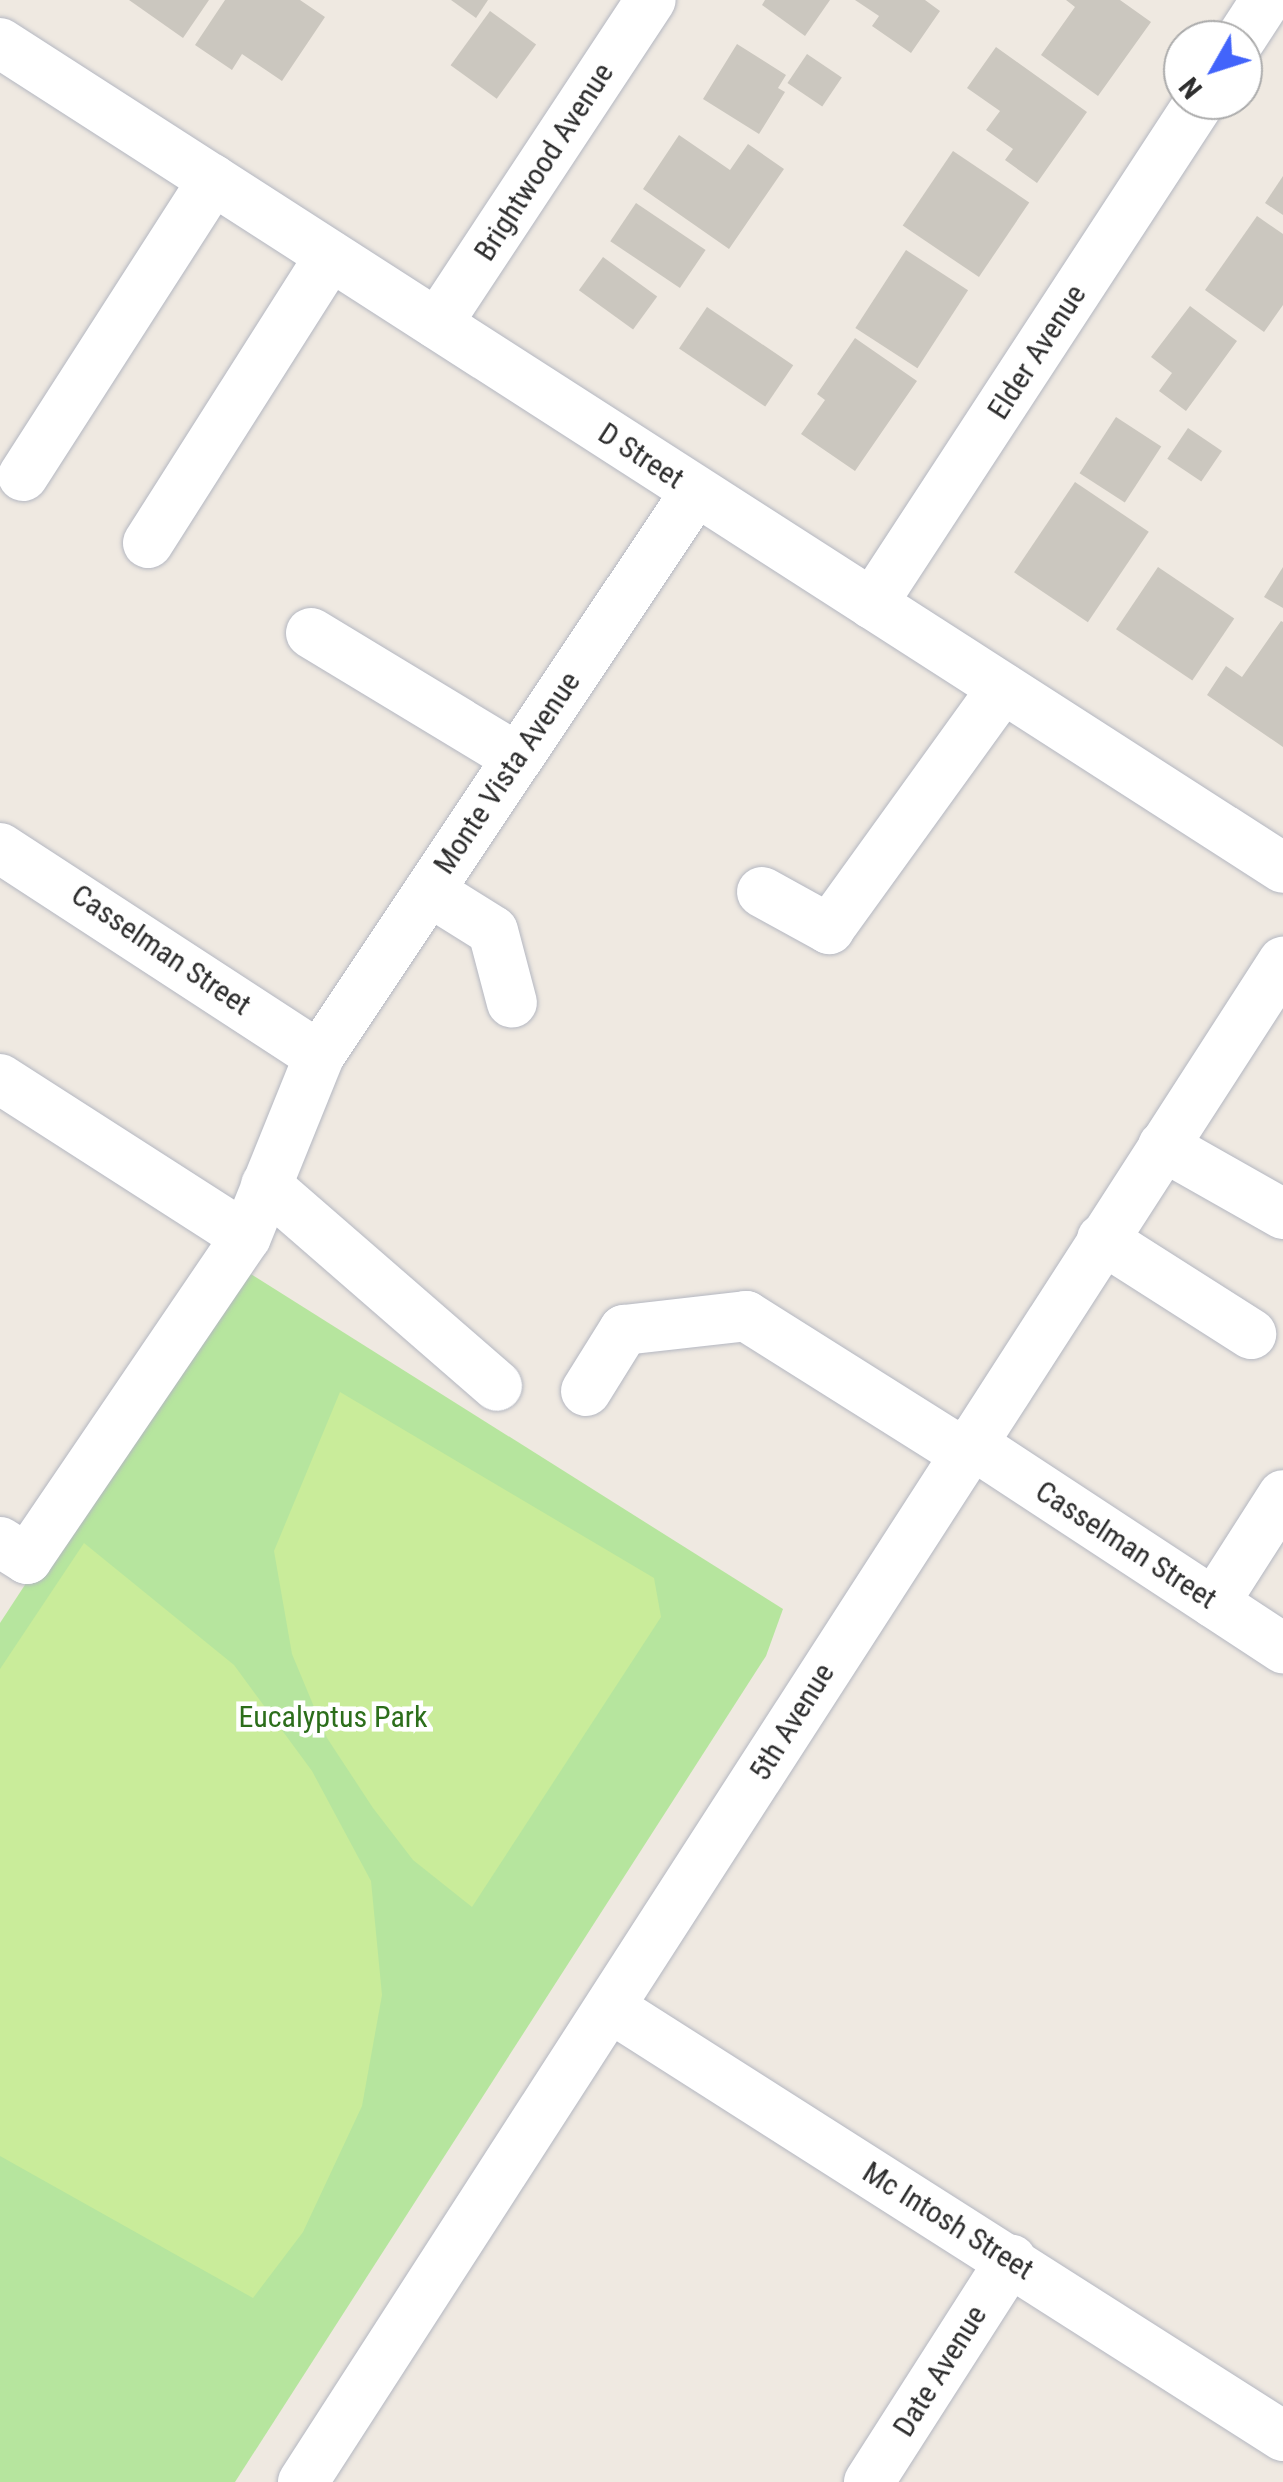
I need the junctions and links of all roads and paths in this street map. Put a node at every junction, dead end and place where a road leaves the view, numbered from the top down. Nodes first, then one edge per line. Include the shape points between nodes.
1 (651, 0) edge
2 (0, 43) edge
3 (1188, 120) edge
4 (213, 180) junction
5 (330, 256) junction
6 (437, 324) junction
7 (22, 476) dead end
8 (696, 491) junction
9 (148, 543) dead end
10 (872, 604) junction
11 (311, 634) dead end
12 (1003, 688) junction
13 (517, 758) junction
14 (0, 848) edge
15 (1283, 868) edge
16 (429, 891) junction
17 (762, 892) dead end
18 (1283, 962) edge
19 (512, 1003) dead end
20 (319, 1056) junction
21 (0, 1079) edge
22 (1163, 1146) junction
23 (266, 1185) junction
24 (1283, 1214) edge
25 (246, 1237) junction
26 (1102, 1239) junction
27 (1251, 1334) dead end
28 (496, 1386) dead end
29 (586, 1391) dead end
30 (966, 1447) junction
31 (1283, 1495) edge
32 (0, 1542) edge
33 (1214, 1603) junction
34 (1283, 1648) edge
35 (611, 2008) junction
36 (1011, 2260) junction
37 (1283, 2436) edge
38 (303, 2482) edge
39 (869, 2482) edge

1 - 6 street, Brightwood Avenue
2 - 4 street, D Street
3 - 10 street, Elder Avenue
4 - 5 street, D Street
4 - 7 street
5 - 6 street, D Street
5 - 9 street
6 - 8 street, D Street
8 - 10 street, D Street
8 - 13 street, Monte Vista Avenue
10 - 12 street, D Street
11 - 13 street
12 - 15 street, D Street
12 - 17 street via 829,929
13 - 16 street, Monte Vista Avenue
14 - 20 street, Casselman Street
16 - 19 street via 493,930
16 - 20 street, Monte Vista Avenue
18 - 22 street, 5th Avenue
20 - 23 street, Monte Vista Avenue
21 - 25 street
22 - 24 street
22 - 26 street, 5th Avenue
23 - 25 street, Monte Vista Avenue
23 - 28 street
25 - 32 street, Monte Vista Avenue via 27,1559
26 - 27 street
26 - 30 street, 5th Avenue
29 - 30 street, Casselman Street via 624,1330 746,1316
30 - 33 street, Casselman Street
30 - 35 street, 5th Avenue
31 - 33 street
33 - 34 street, Casselman Street
35 - 36 street, Mc Intosh Street
35 - 38 street, 5th Avenue
36 - 37 street, Mc Intosh Street
36 - 39 street, Date Avenue

